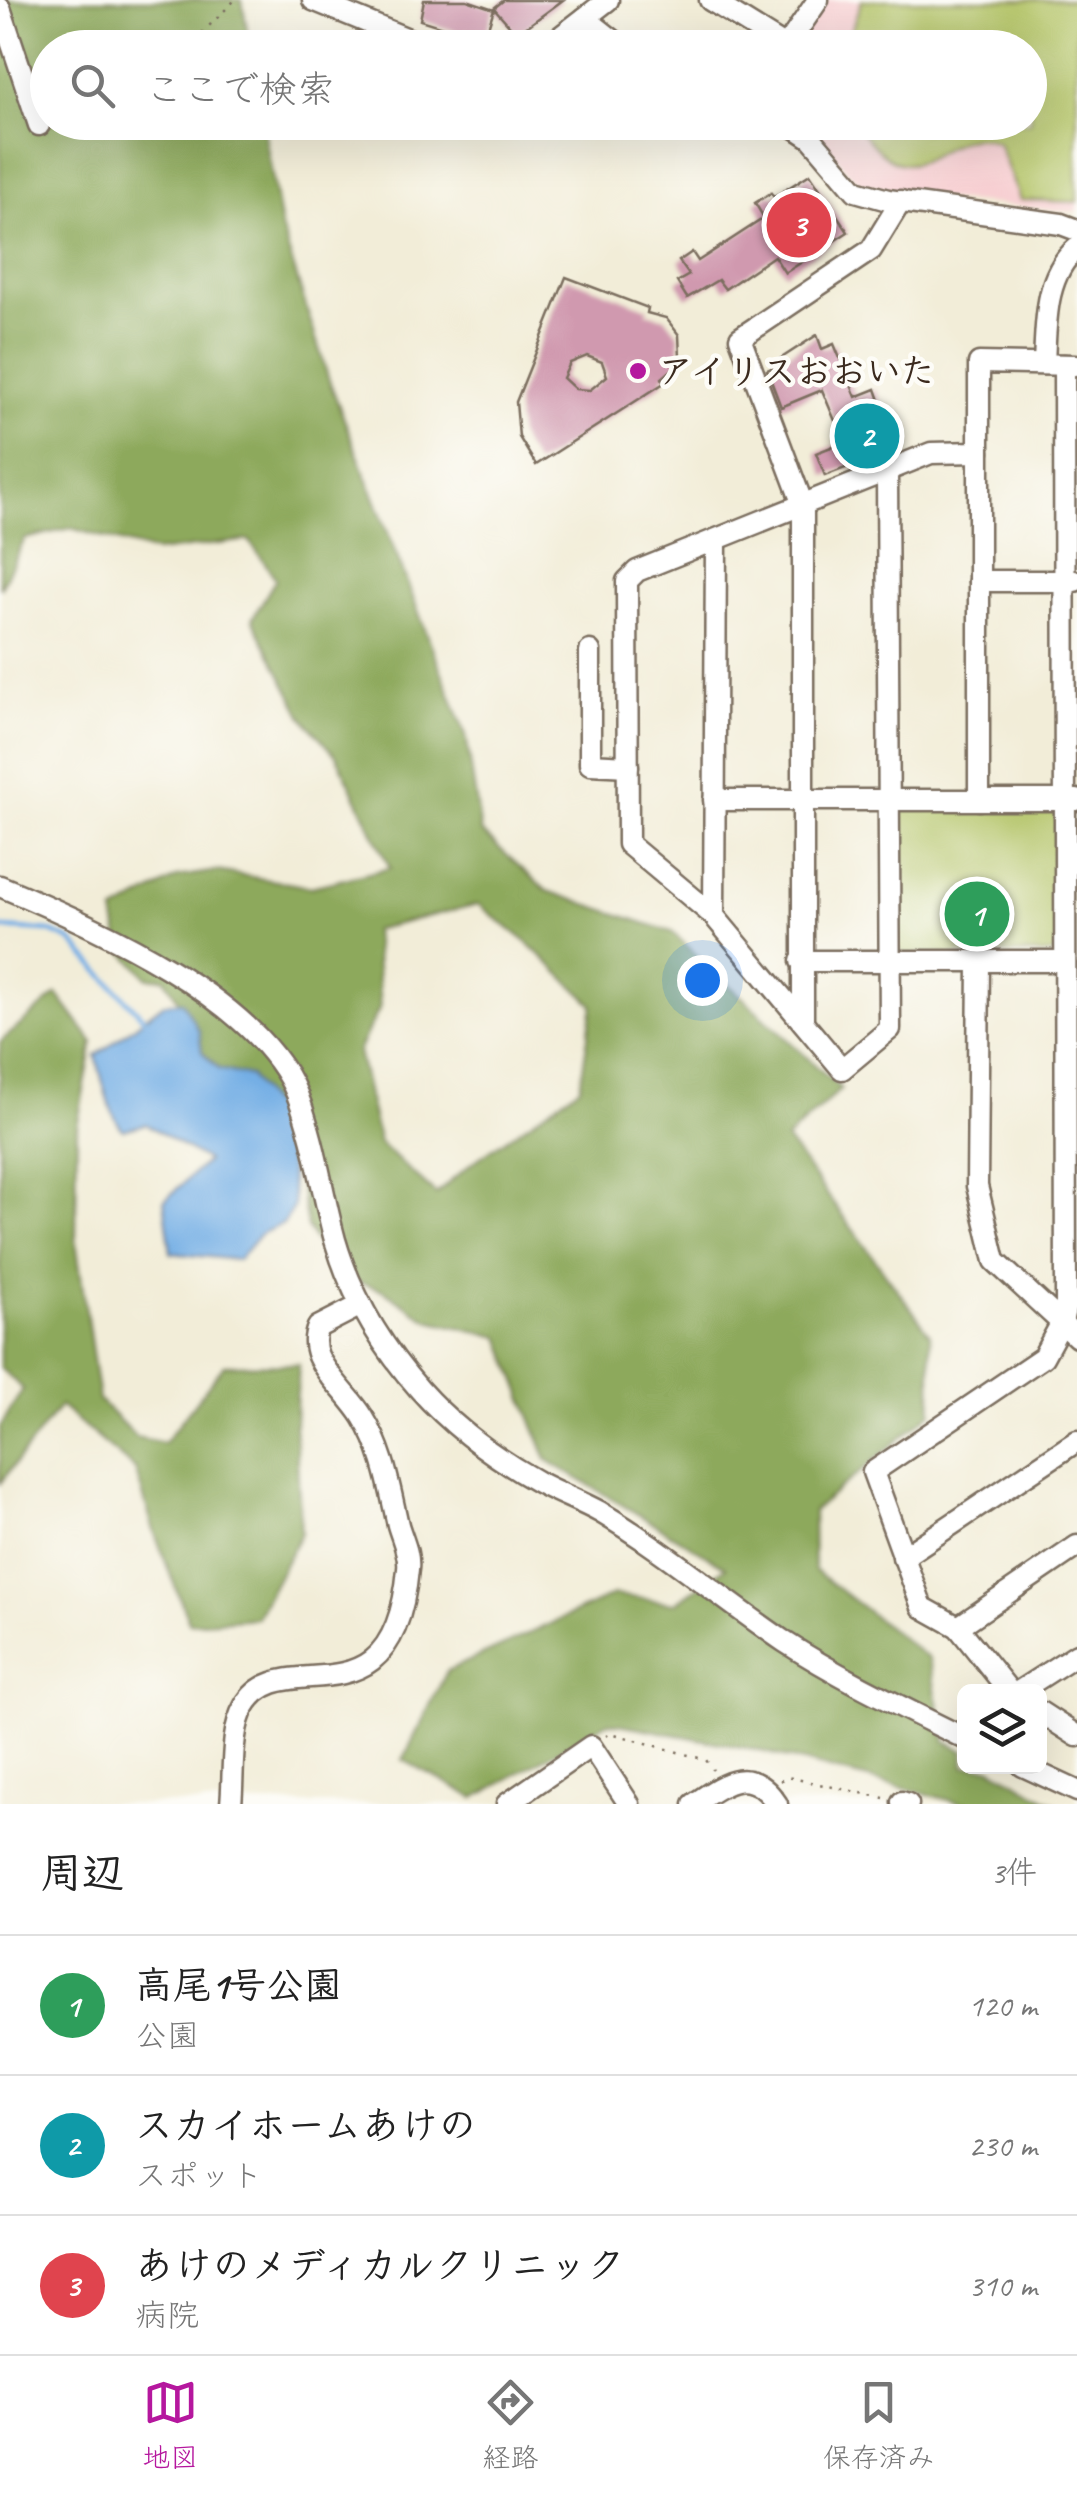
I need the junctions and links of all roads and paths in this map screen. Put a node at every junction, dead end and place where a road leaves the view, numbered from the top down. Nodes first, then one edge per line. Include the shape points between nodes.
1 (235, 0) edge
2 (313, 0) edge
3 (608, 0) edge
4 (710, 0) edge
5 (810, 3) edge
6 (0, 8) edge
7 (584, 18) junction
8 (204, 30) edge
9 (386, 30) edge
10 (569, 30) edge
11 (600, 30) edge
12 (759, 30) edge
13 (795, 30) edge
14 (30, 101) edge
15 (814, 140) edge
16 (901, 202) junction
17 (1077, 230) edge
18 (1077, 248) edge
19 (1062, 365) edge
20 (979, 452) junction
21 (887, 471) junction
22 (804, 504) junction
23 (716, 540) junction
24 (979, 581) junction
25 (1071, 581) edge
26 (590, 651) dead end
27 (590, 673) junction
28 (627, 674) junction
29 (628, 766) junction
30 (714, 800) junction
31 (802, 800) junction
32 (890, 800) junction
33 (979, 800) junction
34 (1071, 800) edge
35 (0, 886) edge
36 (714, 916) junction
37 (802, 961) junction
38 (890, 961) junction
39 (979, 961) junction
40 (1066, 961) junction
41 (803, 1022) junction
42 (1071, 1048) edge
43 (360, 1304) junction
44 (1069, 1329) edge
45 (1077, 1441) edge
46 (1077, 1546) edge
47 (903, 1557) junction
48 (958, 1626) junction
49 (1077, 1654) edge
50 (1004, 1684) edge
51 (1030, 1684) edge
52 (1047, 1717) edge
53 (957, 1734) edge
54 (1077, 1736) edge
55 (591, 1746) junction
56 (1040, 1774) edge
57 (722, 1784) junction
58 (1077, 1791) edge
59 (772, 1797) edge
60 (231, 1804) edge
61 (507, 1804) edge
62 (629, 1804) edge
63 (694, 1804) edge
64 (905, 1804) edge

1 - 8 path
2 - 9 street
3 - 7 street
4 - 12 street
5 - 13 street
6 - 14 street
7 - 10 street
7 - 11 street
15 - 16 street via 856,191
16 - 17 street
16 - 22 street via 871,250 740,338
18 - 19 street via 1055,279 1046,324
19 - 20 street via 978,363
19 - 25 street
20 - 21 street via 931,454
20 - 24 street
21 - 22 street
21 - 32 street
22 - 23 street
22 - 31 street
23 - 28 street via 626,581
23 - 30 street
24 - 25 street
24 - 33 street
25 - 34 street
26 - 27 street
27 - 28 street
27 - 29 street via 590,764
28 - 29 street
29 - 36 street via 628,844
30 - 31 street
30 - 36 street
31 - 32 street
31 - 37 street
32 - 33 street
32 - 38 street
33 - 34 street
34 - 40 street
35 - 43 street via 148,958 214,1000 268,1046 296,1091 336,1243
36 - 41 street
37 - 38 street
37 - 41 street
38 - 39 street
38 - 41 street via 890,1029 842,1069
39 - 40 street
39 - 44 street via 977,1186 994,1261
40 - 42 street
42 - 44 street
43 - 53 street via 421,1391 499,1459 598,1511 816,1660
43 - 60 street via 318,1327 315,1341 384,1458 409,1561 402,1601 383,1650 365,1667 262,1687 250,1697 236,1723
44 - 47 street via 1043,1357 873,1472
45 - 47 street
46 - 48 street
47 - 48 street via 922,1607
48 - 50 street
49 - 51 street
52 - 54 street
55 - 57 path via 611,1733 706,1760
55 - 61 street
55 - 62 street
56 - 58 street
57 - 59 street via 744,1780
57 - 63 street
59 - 64 path via 787,1776

